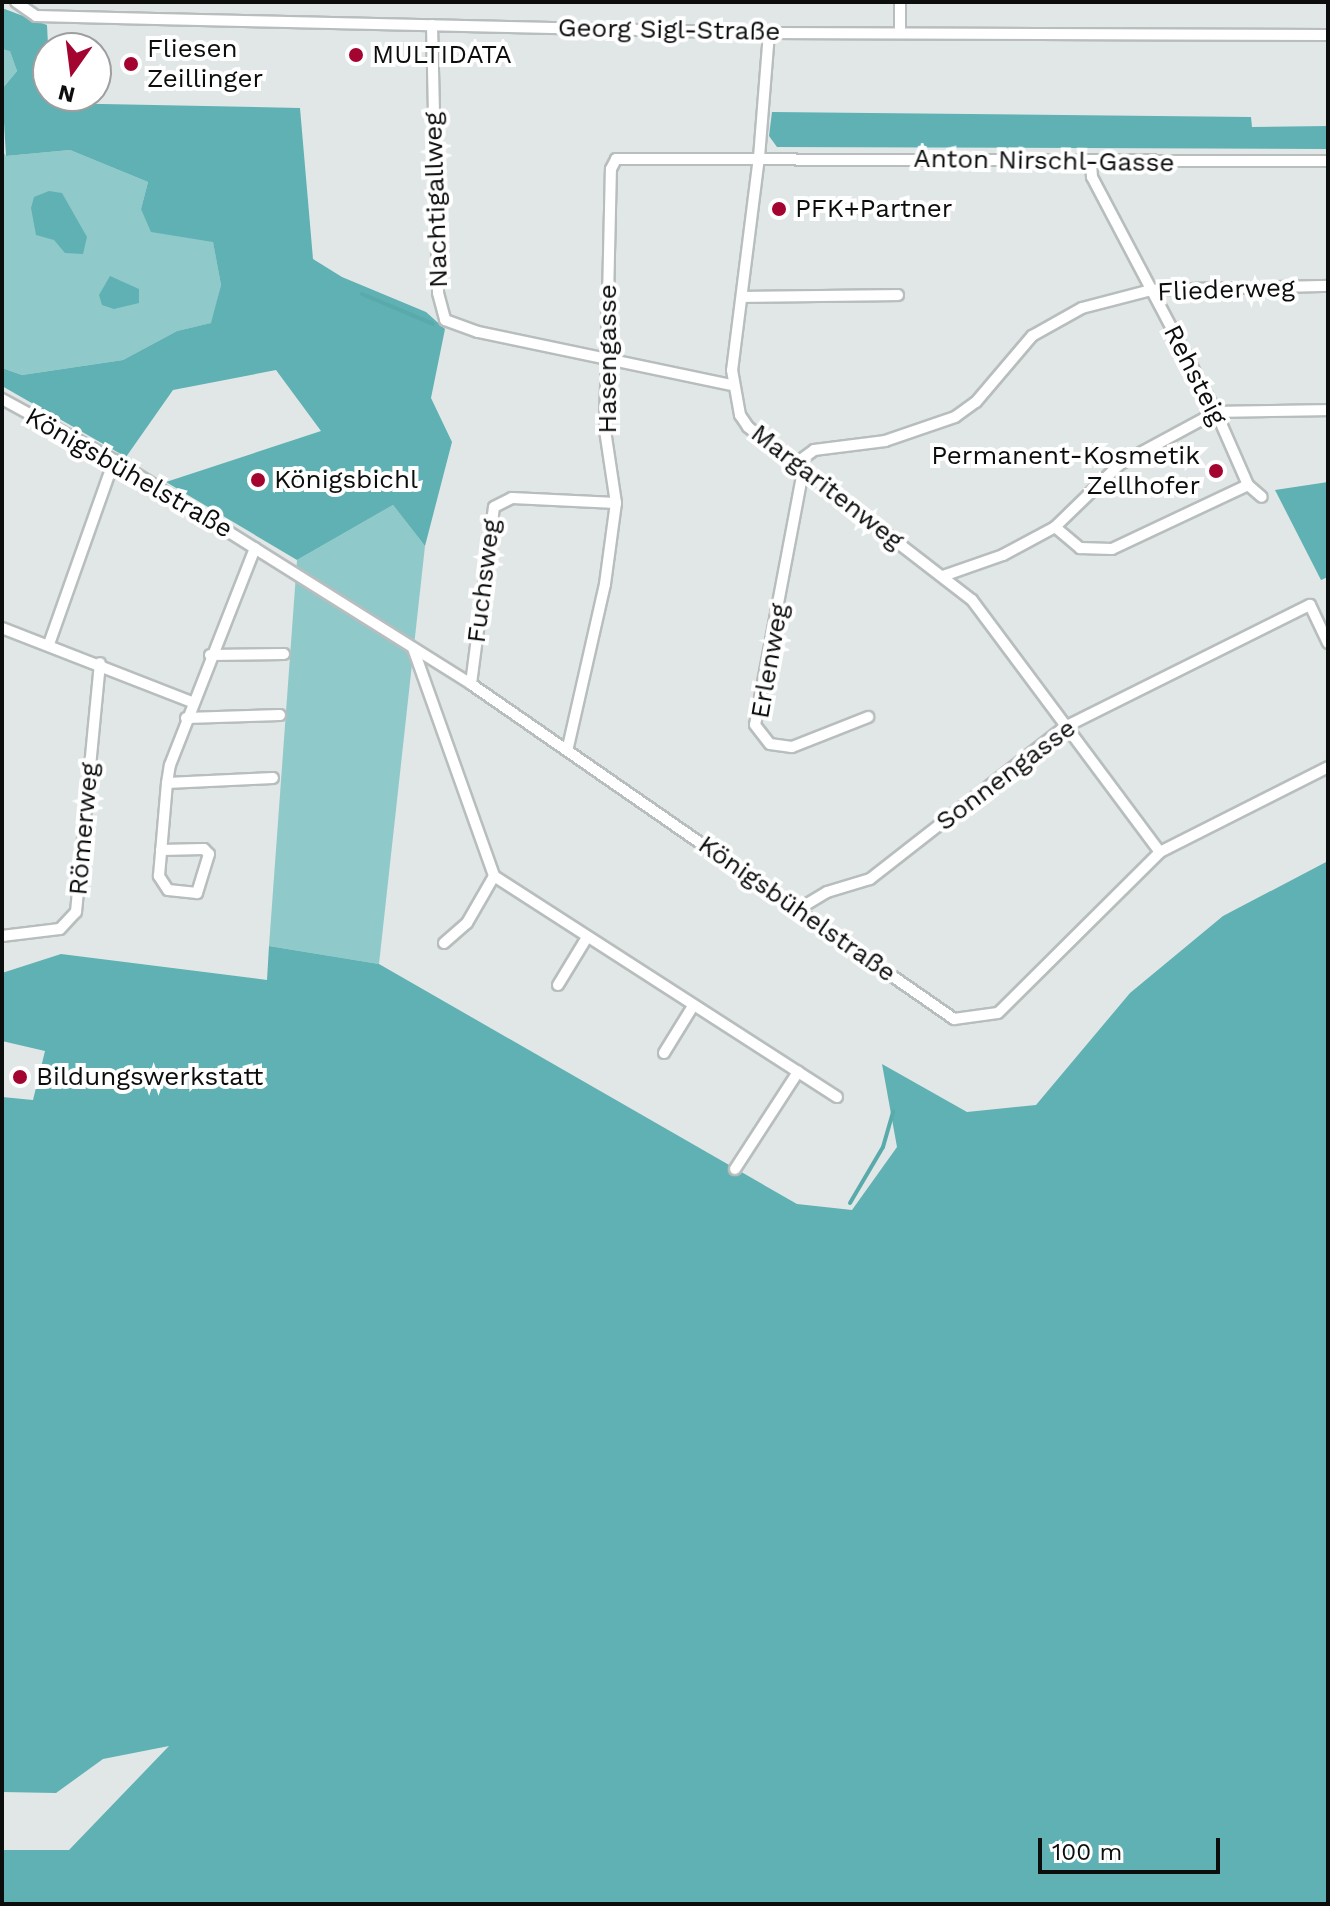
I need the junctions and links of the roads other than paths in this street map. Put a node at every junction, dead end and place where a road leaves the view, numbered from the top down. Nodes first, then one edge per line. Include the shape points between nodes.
1 (16, 2) edge
2 (900, 2) edge
3 (432, 25) junction
4 (900, 32) junction
5 (769, 33) junction
6 (1328, 35) edge
7 (759, 157) junction
8 (1328, 161) edge
9 (1091, 163) junction
10 (1328, 286) edge
11 (1151, 290) junction
12 (898, 295) dead end
13 (742, 297) junction
14 (606, 356) junction
15 (731, 385) junction
16 (2, 399) edge
17 (1328, 410) edge
18 (1216, 412) junction
19 (114, 460) junction
20 (799, 468) junction
21 (1248, 485) junction
22 (1262, 497) dead end
23 (616, 503) junction
24 (1055, 527) junction
25 (255, 548) junction
26 (943, 576) junction
27 (2, 628) edge
28 (1328, 643) edge
29 (49, 644) junction
30 (413, 648) junction
31 (284, 654) dead end
32 (210, 655) junction
33 (100, 663) junction
34 (471, 684) junction
35 (192, 702) junction
36 (280, 715) dead end
37 (868, 717) dead end
38 (186, 718) junction
39 (1063, 728) junction
40 (568, 747) junction
41 (1328, 767) edge
42 (273, 778) dead end
43 (167, 783) junction
44 (161, 850) junction
45 (1160, 852) junction
46 (494, 876) junction
47 (797, 910) junction
48 (2, 936) edge
49 (586, 939) junction
50 (444, 943) dead end
51 (558, 985) dead end
52 (693, 1006) junction
53 (664, 1053) dead end
54 (798, 1072) junction
55 (837, 1097) dead end
56 (735, 1169) dead end

1 - 3 street, Georg Sigl-Straße via 36,16
2 - 4 street
3 - 5 street, Georg Sigl-Straße
3 - 14 street, Nachtigallweg via 440,312 454,326
4 - 5 street, Georg Sigl-Straße
4 - 6 street, Georg Sigl-Straße
5 - 7 street, Margaritenweg
7 - 9 street, Anton Nirschl-Gasse
7 - 13 street, Margaritenweg
7 - 14 street, Hasengasse via 616,159 611,169
8 - 9 street, Anton Nirschl-Gasse
9 - 11 street, Rehsteig via 1092,177
10 - 11 street, Fliederweg
11 - 18 street, Rehsteig
11 - 20 street, Fliederweg via 1082,308 1040,330 976,402 942,424 885,441 814,450
12 - 13 street
13 - 15 street, Margaritenweg
14 - 15 street, Nachtigallweg
14 - 23 street, Hasengasse via 605,430
15 - 20 street, Margaritenweg via 748,427
16 - 19 street, Königsbühelstraße
17 - 18 street
18 - 21 street, Rehsteig
18 - 24 street via 1120,464
19 - 25 street, Königsbühelstraße
19 - 29 street
20 - 26 street, Margaritenweg
20 - 37 street, Erlenweg via 755,725 770,744 792,747
21 - 22 street, Rehsteig
21 - 24 street via 1112,549 1080,548
23 - 34 street, Fuchsweg via 512,498 494,507
23 - 40 street, Hasengasse via 605,584
24 - 26 street via 1003,555
25 - 30 street, Königsbühelstraße
25 - 32 street, Königsbühelstraße
26 - 39 street, Margaritenweg via 972,600
27 - 29 street
28 - 39 street, Sonnengasse via 1310,605
29 - 33 street
30 - 34 street, Königsbühelstraße
30 - 46 street
31 - 32 street
32 - 35 street, Königsbühelstraße
33 - 35 street
33 - 48 street, Römerweg via 76,912 60,929
34 - 40 street, Königsbühelstraße
35 - 38 street, Königsbühelstraße
36 - 38 street
38 - 43 street, Königsbühelstraße
39 - 45 street, Margaritenweg
39 - 47 street, Sonnengasse via 870,879 827,892
40 - 47 street, Königsbühelstraße
41 - 45 street, Königsbühelstraße
42 - 43 street
43 - 44 street, Königsbühelstraße
44 - 44 street, Königsbühelstraße via 162,885 187,895 197,893 209,854 204,849
45 - 47 street, Königsbühelstraße via 998,1013 954,1019
46 - 49 street
46 - 50 street via 467,923
49 - 51 street
49 - 52 street
52 - 53 street
52 - 54 street
54 - 55 street
54 - 56 street

